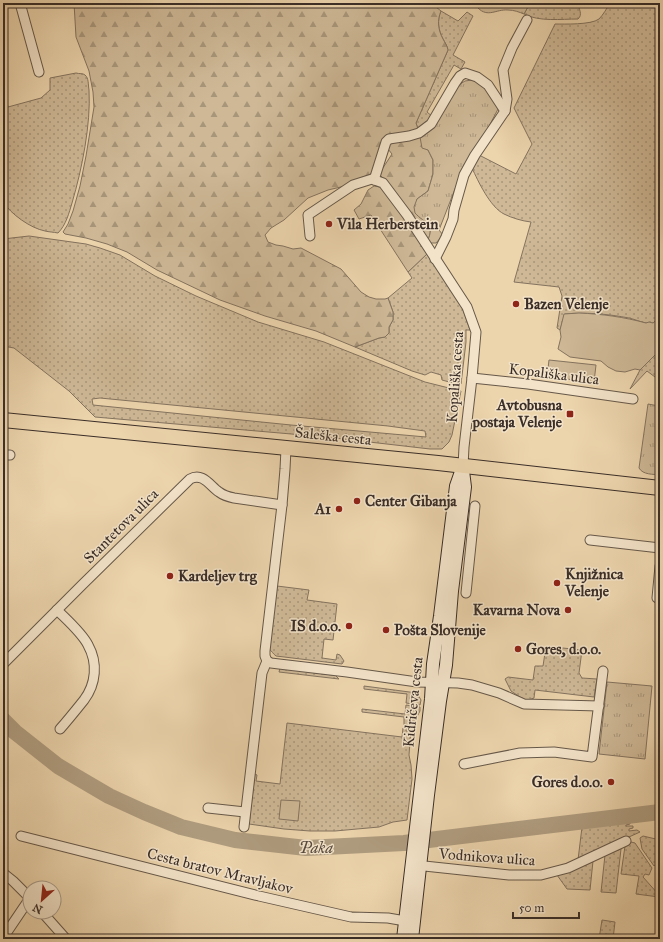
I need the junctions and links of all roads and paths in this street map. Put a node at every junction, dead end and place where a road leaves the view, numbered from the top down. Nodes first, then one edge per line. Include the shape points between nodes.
1 (20, 3) edge
2 (527, 20) dead end
3 (39, 72) dead end
4 (504, 111) junction
5 (374, 180) junction
6 (310, 236) dead end
7 (435, 259) junction
8 (472, 378) junction
9 (633, 399) dead end
10 (3, 420) edge
11 (286, 449) junction
12 (463, 466) junction
13 (660, 488) edge
14 (282, 505) junction
15 (475, 506) dead end
16 (590, 540) dead end
17 (660, 548) edge
18 (660, 566) edge
19 (466, 593) dead end
20 (657, 598) dead end
21 (57, 610) junction
22 (267, 661) junction
23 (3, 664) edge
24 (603, 671) dead end
25 (437, 682) junction
26 (599, 706) junction
27 (60, 729) dead end
28 (464, 764) dead end
29 (208, 808) dead end
30 (245, 812) junction
31 (244, 827) dead end
32 (21, 836) dead end
33 (626, 841) dead end
34 (416, 866) junction
35 (3, 873) edge
36 (22, 890) edge
37 (22, 910) edge
38 (49, 920) edge
39 (409, 921) junction
40 (14, 922) junction
41 (3, 929) edge
42 (3, 938) edge
43 (66, 939) edge
44 (403, 939) edge
45 (412, 939) edge

1 - 3 street
2 - 4 street via 503,70 507,99
4 - 5 street via 488,85 477,77 465,73 455,83 431,124 420,133 389,139 386,142
4 - 7 street via 464,175 453,219
5 - 6 street via 353,185 308,216
5 - 7 street, Kopališka cesta via 383,183
7 - 8 street, Kopališka cesta via 467,307 476,332
8 - 9 street, Kopališka ulica
8 - 12 street, Kopališka cesta
10 - 11 main road, Šaleška cesta
11 - 12 main road, Šaleška cesta
11 - 14 street
12 - 13 main road, Šaleška cesta
12 - 25 main road, Kidričeva cesta via 456,486 433,664
14 - 21 street, Stantetova ulica via 234,498 219,492 203,478 193,477
14 - 22 street via 281,544 265,651
15 - 19 street
16 - 17 street
18 - 20 street
21 - 23 street, Stantetova ulica
21 - 27 street via 88,644 95,668 92,686
22 - 25 street via 417,682
22 - 30 street via 262,673
24 - 26 street
25 - 26 street via 472,685 524,704
25 - 34 main road, Kidričeva cesta
26 - 28 street via 592,756 554,752 520,753
29 - 30 street
30 - 31 street
32 - 39 street, Cesta bratov Mravljakov via 351,917
33 - 34 street, Vodnikova ulica via 568,868 541,875 509,875
34 - 39 main road, Kidričeva cesta
35 - 36 street
37 - 40 street
38 - 43 street
39 - 44 main road, Kidričeva cesta
39 - 45 main road, Kidričeva cesta
40 - 41 street
40 - 42 street

